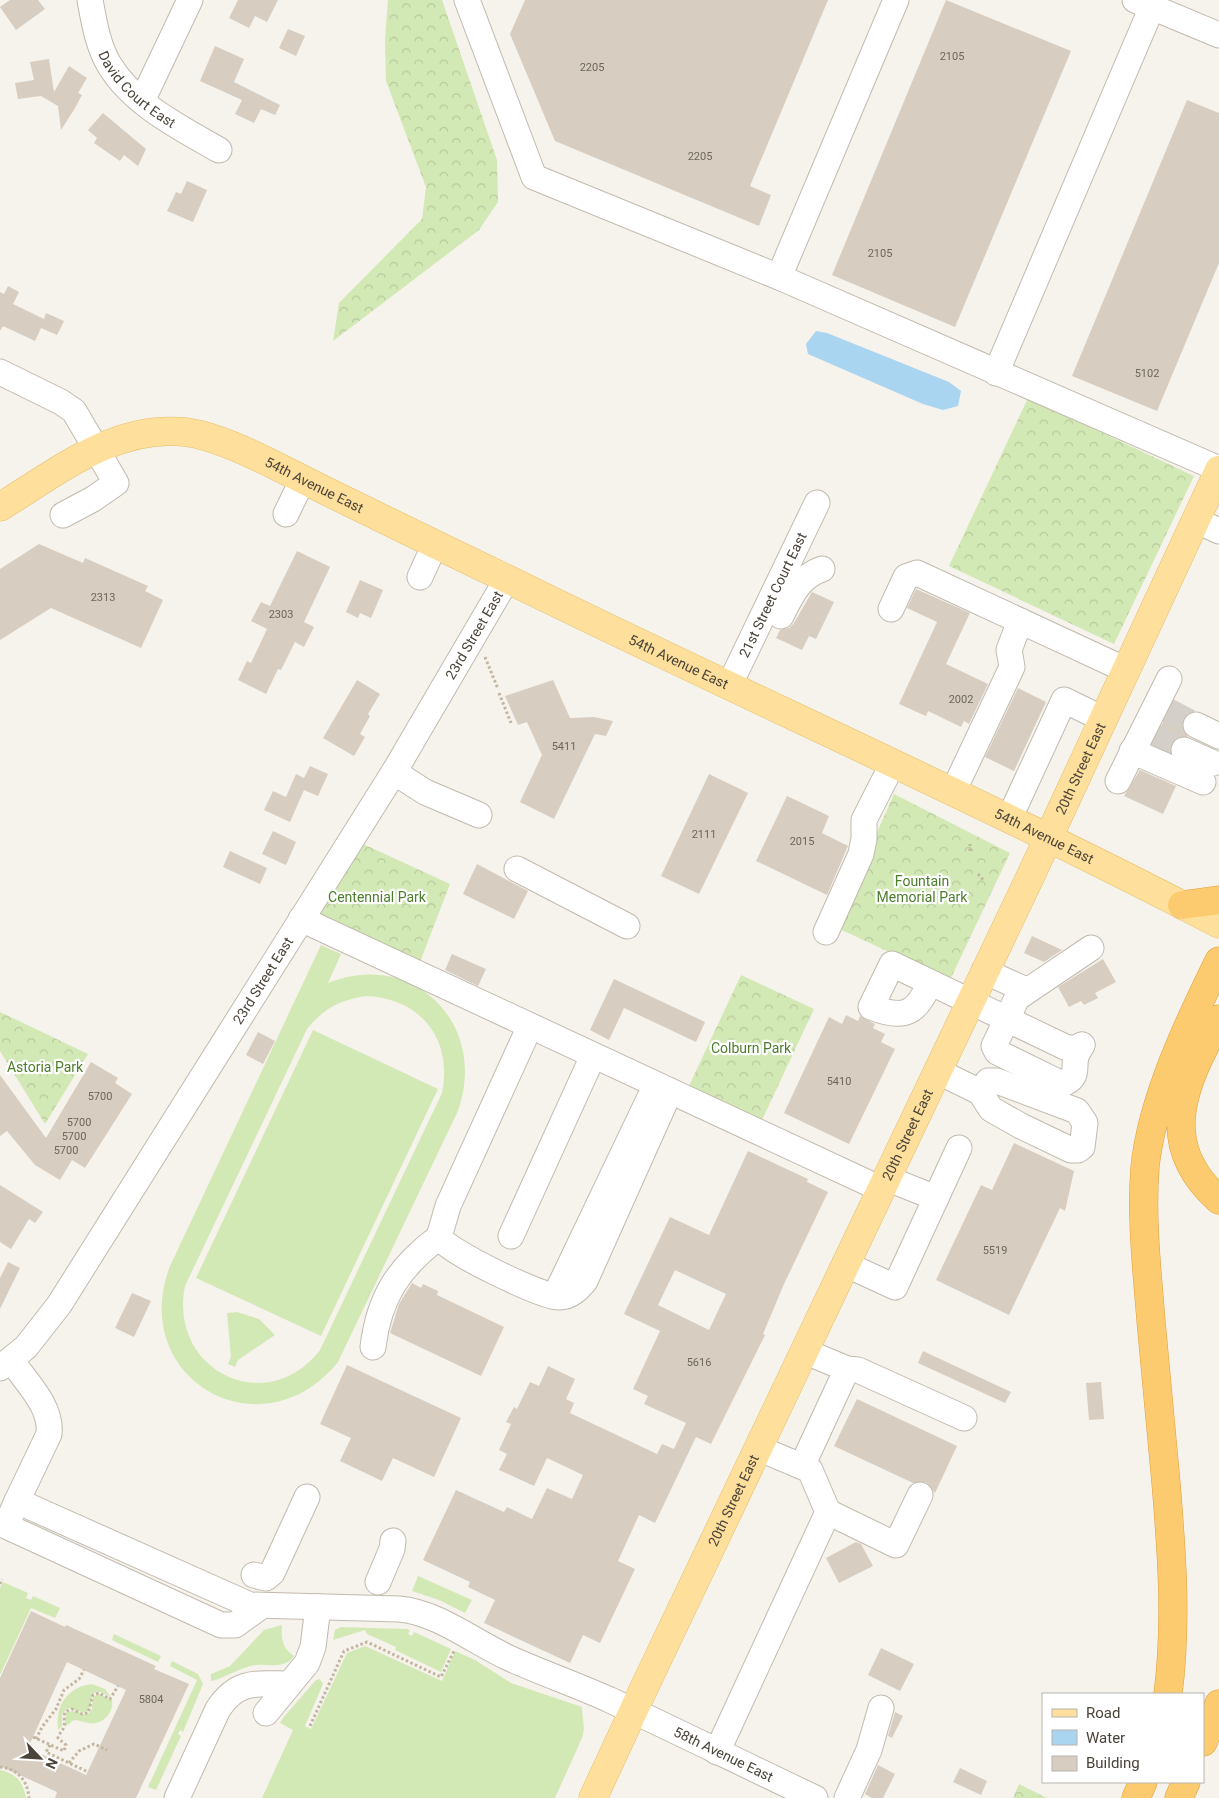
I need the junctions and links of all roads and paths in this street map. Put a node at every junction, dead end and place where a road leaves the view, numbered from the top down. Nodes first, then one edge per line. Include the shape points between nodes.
1 (90, 0) edge
2 (190, 0) edge
3 (467, 0) edge
4 (896, 0) edge
5 (1143, 4) edge
6 (1219, 35) edge
7 (142, 101) junction
8 (219, 150) dead end
9 (779, 277) junction
10 (0, 372) edge
11 (996, 373) junction
12 (97, 450) junction
13 (1219, 470) edge
14 (303, 479) junction
15 (818, 503) dead end
16 (0, 507) edge
17 (286, 514) dead end
18 (63, 515) dead end
19 (1207, 525) edge
20 (435, 544) junction
21 (822, 568) dead end
22 (420, 577) dead end
23 (507, 579) junction
24 (891, 609) dead end
25 (1020, 621) junction
26 (484, 654) dead end
27 (1126, 670) junction
28 (1169, 679) dead end
29 (737, 690) junction
30 (1102, 722) junction
31 (511, 723) dead end
32 (1196, 725) tunnel mouth
33 (1219, 736) edge
34 (1141, 740) junction
35 (1184, 750) tunnel mouth
36 (893, 763) junction
37 (394, 772) junction
38 (1118, 781) dead end
39 (953, 792) junction
40 (479, 815) dead end
41 (1009, 819) junction
42 (1049, 837) junction
43 (970, 844) dead end
44 (970, 851) dead end
45 (517, 869) dead end
46 (978, 874) dead end
47 (984, 881) dead end
48 (1219, 900) edge
49 (1182, 905) junction
50 (301, 919) junction
51 (1219, 924) edge
52 (627, 926) dead end
53 (826, 932) dead end
54 (1091, 948) dead end
55 (1219, 961) edge
56 (984, 971) junction
57 (930, 982) junction
58 (1026, 990) junction
59 (970, 1001) junction
60 (1006, 1018) junction
61 (1219, 1019) edge
62 (530, 1026) junction
63 (593, 1056) junction
64 (937, 1071) junction
65 (663, 1088) junction
66 (980, 1092) dead end
67 (960, 1148) dead end
68 (884, 1184) junction
69 (936, 1198) junction
70 (1219, 1200) edge
71 (510, 1236) dead end
72 (439, 1237) junction
73 (845, 1264) junction
74 (373, 1346) dead end
75 (804, 1351) junction
76 (5, 1364) edge
77 (847, 1369) junction
78 (964, 1418) dead end
79 (758, 1448) junction
80 (802, 1466) junction
81 (920, 1495) dead end
82 (307, 1496) dead end
83 (828, 1512) junction
84 (393, 1541) dead end
85 (254, 1575) dead end
86 (2, 1579) dead end
87 (378, 1582) dead end
88 (0, 1584) edge
89 (318, 1607) junction
90 (455, 1648) dead end
91 (84, 1670) dead end
92 (290, 1684) junction
93 (118, 1686) dead end
94 (1168, 1693) edge
95 (1219, 1704) edge
96 (880, 1708) dead end
97 (632, 1711) junction
98 (266, 1713) dead end
99 (310, 1726) dead end
100 (1204, 1740) edge
101 (50, 1745) junction
102 (107, 1750) dead end
103 (717, 1752) junction
104 (69, 1763) junction
105 (0, 1767) edge
106 (88, 1772) dead end
107 (1143, 1783) edge
108 (1186, 1783) edge
109 (28, 1798) edge
110 (177, 1798) edge
111 (593, 1798) edge
112 (815, 1798) edge
113 (847, 1798) edge
114 (1136, 1798) edge
115 (1179, 1798) edge

1 - 7 street, David Court East via 110,66
2 - 7 street
3 - 9 street via 534,177
4 - 9 street
5 - 6 street
5 - 11 street
7 - 8 street, David Court East
9 - 11 street
10 - 12 street via 74,411
11 - 13 street
12 - 14 main road, 54th Avenue East via 129,436 160,432 192,434 244,452
12 - 16 main road, 54th Avenue East
12 - 18 street via 116,483
13 - 19 main road, 20th Street East
14 - 17 street
14 - 20 main road, 54th Avenue East
15 - 29 street, 21st Street Court East
19 - 27 main road, 20th Street East
20 - 22 street
20 - 23 main road, 54th Avenue East
21 - 29 street via 805,577 794,590
23 - 29 main road, 54th Avenue East
23 - 37 street, 23rd Street East
24 - 25 street via 904,580 914,573
25 - 27 street
25 - 39 street via 1009,650 1012,666
26 - 31 path
27 - 30 main road, 20th Street East
28 - 34 street via 1161,708
29 - 36 main road, 54th Avenue East
30 - 34 street
30 - 41 street via 1064,700
30 - 42 main road, 20th Street East
32 - 33 street
34 - 35 street via 1208,772
34 - 38 street
36 - 39 main road, 54th Avenue East
36 - 53 street via 864,820 861,854
37 - 40 street via 425,792
37 - 50 street, 23rd Street East
39 - 41 main road, 54th Avenue East
41 - 42 main road, 54th Avenue East
42 - 49 main road, 54th Avenue East
42 - 56 main road, 20th Street East
43 - 44 path
45 - 52 street
46 - 47 path
48 - 49 highway
49 - 51 main road, 54th Avenue East
50 - 62 street
50 - 76 street, 23rd Street East via 59,1305 26,1347
54 - 58 street
55 - 94 highway via 1195,1009 1174,1064 1154,1124 1146,1165 1143,1209 1174,1574 1174,1641
56 - 58 street
56 - 59 main road, 20th Street East
57 - 57 street via 892,964 871,1007 897,1014 910,1012 921,1001
57 - 59 street
58 - 60 street via 1013,1003
59 - 60 street
59 - 64 main road, 20th Street East
60 - 60 street via 994,1042 994,1049 1061,1082 1073,1077 1076,1056 1082,1045 1067,1048
61 - 70 highway via 1191,1073 1181,1117 1188,1157 1199,1178
62 - 63 street
62 - 72 street via 448,1206
63 - 65 street
63 - 71 street
64 - 66 street
64 - 68 main road, 20th Street East
65 - 68 street
65 - 72 street via 555,1296 457,1253 443,1244
67 - 69 street
68 - 69 street
68 - 73 main road, 20th Street East
69 - 73 street via 895,1287
72 - 74 street via 413,1258 390,1288 378,1316
73 - 75 main road, 20th Street East
75 - 77 street
75 - 79 main road, 20th Street East
76 - 89 street, 58th Avenue East via 43,1406 50,1424 49,1434 6,1526 221,1625 235,1625 260,1607
77 - 78 street via 858,1370
77 - 80 street
79 - 80 street
79 - 97 main road, 20th Street East
80 - 83 street via 810,1470
81 - 83 street via 896,1544
82 - 85 street via 272,1573 266,1578
83 - 103 street
84 - 87 street
86 - 88 path
89 - 92 street via 310,1656
89 - 97 street, 58th Avenue East via 399,1608 418,1612 443,1622 477,1643
90 - 99 path via 441,1677 367,1642 344,1651
91 - 101 path via 80,1679 64,1690 56,1709 34,1738
92 - 98 street
92 - 110 street via 252,1684 227,1696
93 - 101 path via 110,1699 99,1693 93,1695 88,1713 72,1709 65,1712 64,1726 58,1735 66,1748 62,1751
95 - 100 highway
96 - 113 street via 869,1750
97 - 103 street, 58th Avenue East
97 - 111 main road, 20th Street East
101 - 104 path via 46,1752
102 - 104 path via 94,1744 79,1751
103 - 112 street, 58th Avenue East
104 - 106 path
105 - 109 path via 17,1772 24,1780
107 - 114 highway
108 - 115 highway

